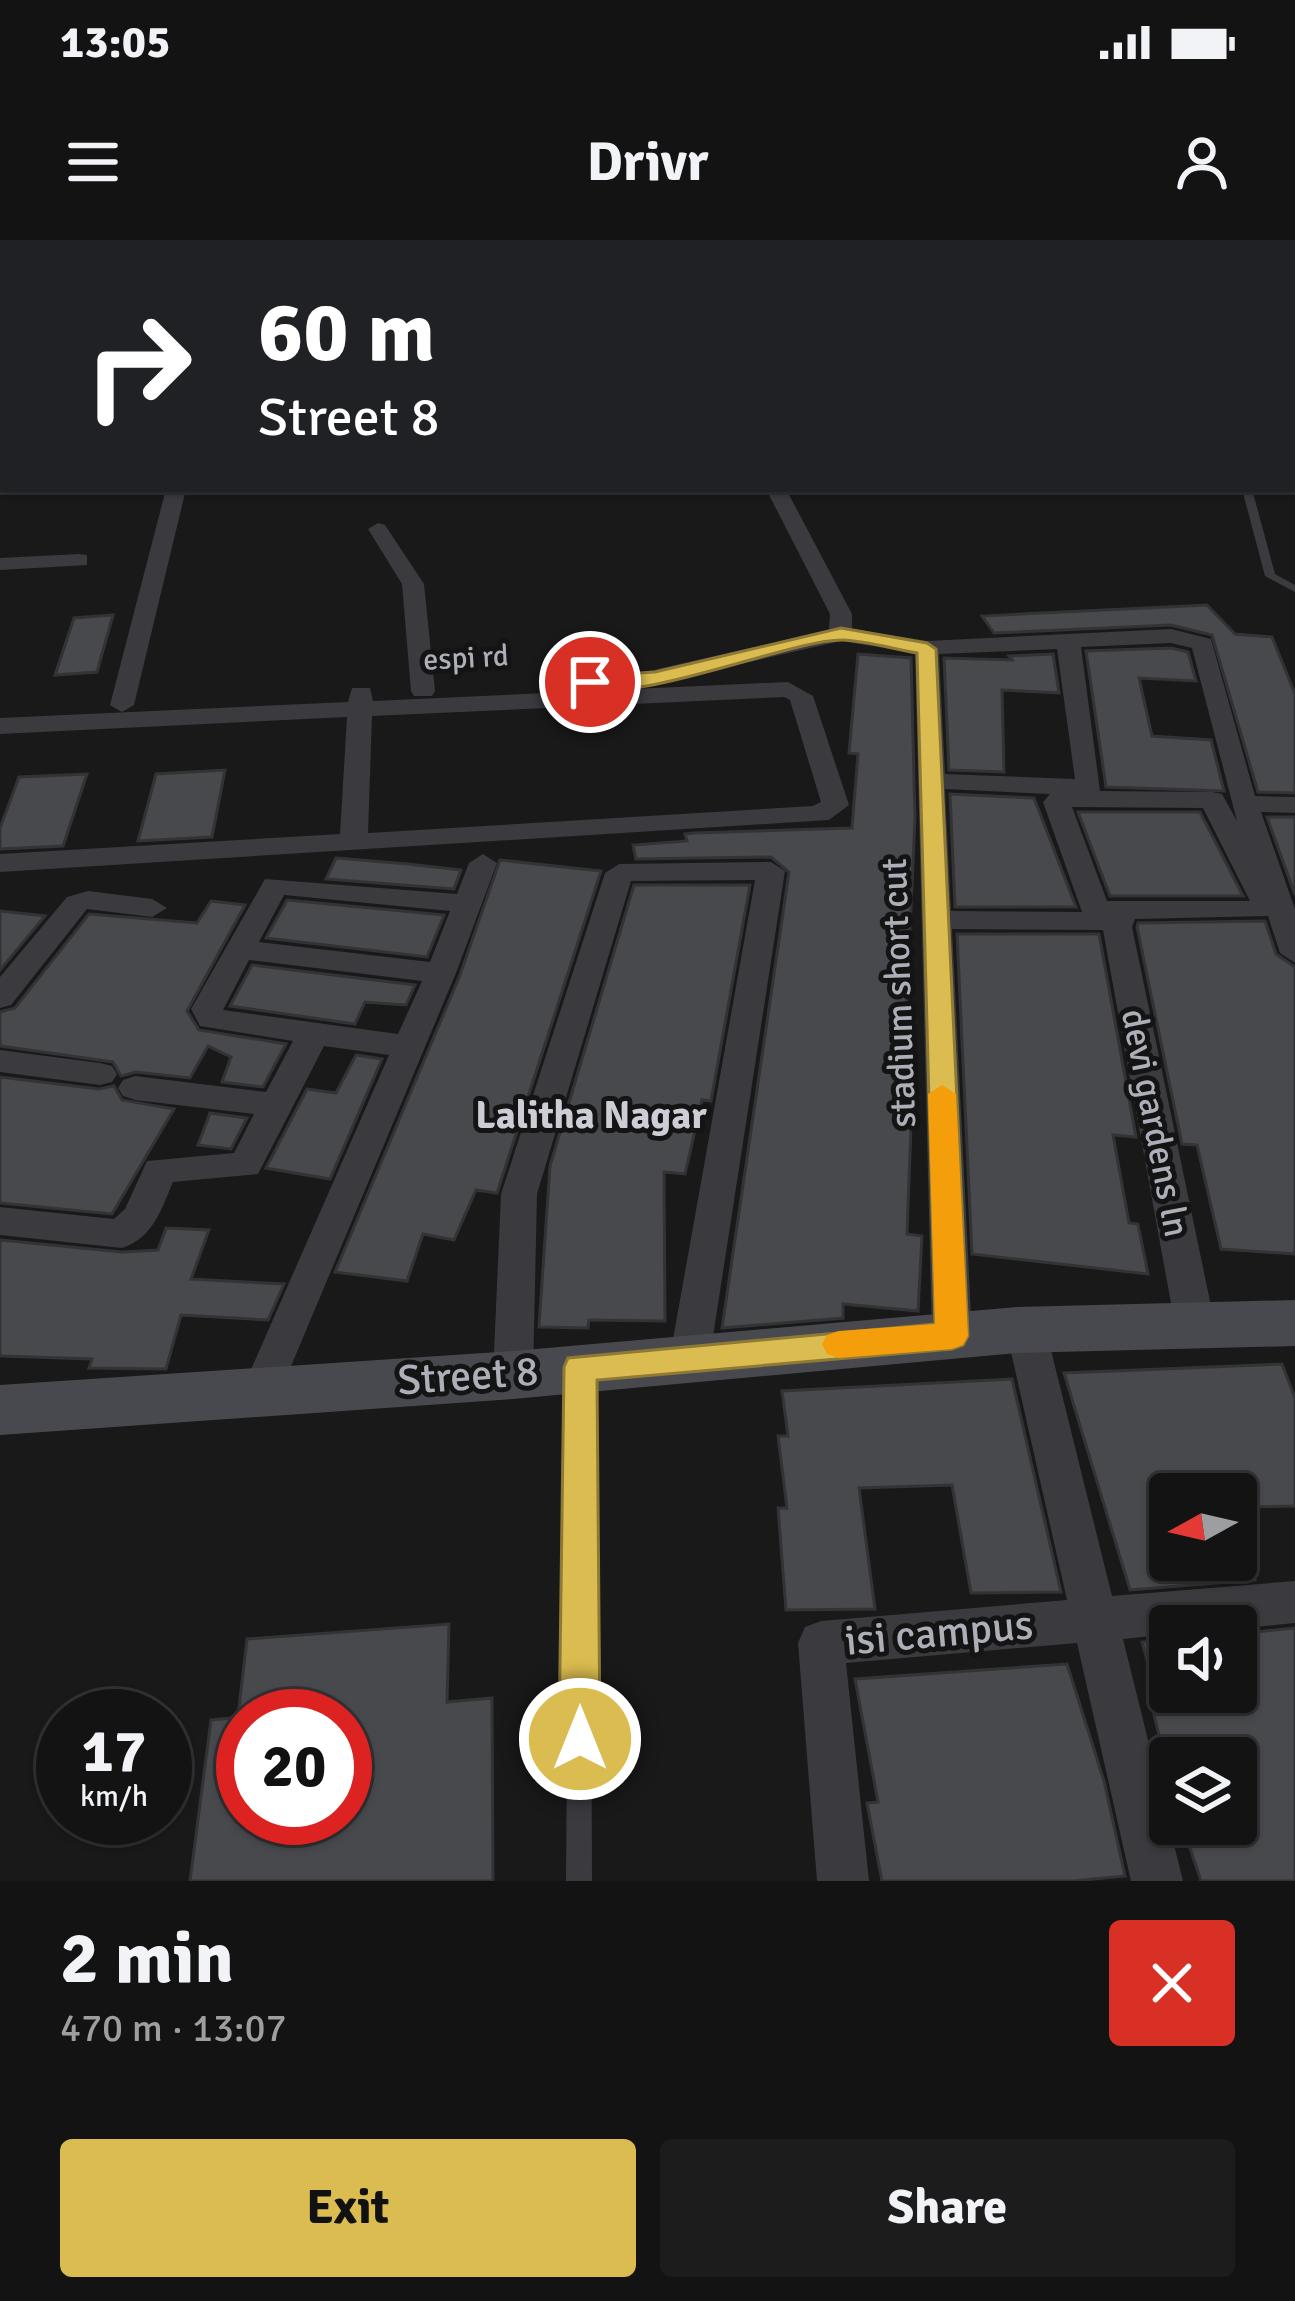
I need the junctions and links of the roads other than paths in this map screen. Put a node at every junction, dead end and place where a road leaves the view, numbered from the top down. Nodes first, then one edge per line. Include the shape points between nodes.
1 (175, 492) edge
2 (778, 492) edge
3 (1248, 492) edge
4 (378, 529) dead end
5 (79, 560) dead end
6 (0, 564) edge
7 (1295, 589) edge
8 (841, 634) junction
9 (1068, 642) junction
10 (927, 649) junction
11 (627, 687) junction
12 (423, 691) junction
13 (518, 693) junction
14 (361, 701) junction
15 (122, 705) junction
16 (158, 711) junction
17 (0, 712) edge
18 (0, 726) edge
19 (932, 781) junction
20 (1090, 787) junction
21 (1058, 792) junction
22 (1243, 798) junction
23 (1295, 805) edge
24 (354, 842) junction
25 (0, 863) edge
26 (483, 863) dead end
27 (467, 904) junction
28 (152, 908) dead end
29 (1104, 917) junction
30 (934, 920) junction
31 (1285, 922) junction
32 (241, 949) junction
33 (1295, 953) edge
34 (441, 973) junction
35 (0, 998) edge
36 (313, 1035) junction
37 (409, 1047) junction
38 (0, 1061) edge
39 (100, 1074) dead end
40 (135, 1088) dead end
41 (278, 1105) junction
42 (0, 1221) edge
43 (1295, 1322) edge
44 (1195, 1325) junction
45 (1026, 1330) junction
46 (952, 1336) junction
47 (690, 1356) junction
48 (580, 1367) junction
49 (513, 1375) junction
50 (262, 1390) junction
51 (0, 1410) edge
52 (1295, 1602) edge
53 (1094, 1618) junction
54 (579, 1881) edge
55 (843, 1881) edge
56 (1157, 1881) edge

1 - 15 street
2 - 8 street via 841,614
3 - 7 lane via 1270,576
4 - 12 street via 413,584
5 - 6 street
8 - 10 street
8 - 11 street
9 - 10 street
9 - 20 street
9 - 22 street via 1184,637 1203,644
10 - 19 street, stadium short cut
11 - 13 street
11 - 24 street via 796,692 835,805 818,814
12 - 13 street, espi rd
12 - 14 street, espi rd
13 - 14 street
14 - 16 street
14 - 24 street
15 - 16 street
15 - 17 street
16 - 18 street
19 - 21 street
19 - 30 street, stadium short cut
20 - 21 street
20 - 22 street
21 - 29 street, devi gardens ln
21 - 29 street via 1212,800 1266,903 1256,910
22 - 23 street
22 - 31 street
24 - 25 street
26 - 27 street
27 - 32 street via 275,885
27 - 34 street
28 - 35 street via 77,903
29 - 30 street
29 - 31 street
29 - 44 street, devi gardens ln
30 - 46 street, stadium short cut
31 - 33 street
32 - 34 street
32 - 36 street via 207,1010 211,1019
34 - 37 street
36 - 37 street
36 - 41 street
37 - 50 street
38 - 39 street
40 - 41 street
41 - 42 street via 250,1160 237,1169 160,1169 140,1217 122,1234
43 - 44 street, Street 8
44 - 45 street, Street 8
45 - 46 street, Street 8
45 - 53 street
46 - 47 street, Street 8
47 - 48 street, Street 8
47 - 49 street via 771,871 619,873 519,1194
48 - 49 street, Street 8
48 - 54 lane
49 - 50 street, Street 8
50 - 51 street, Street 8
52 - 53 street, isi campus
53 - 55 street, isi campus via 821,1643
53 - 56 street

